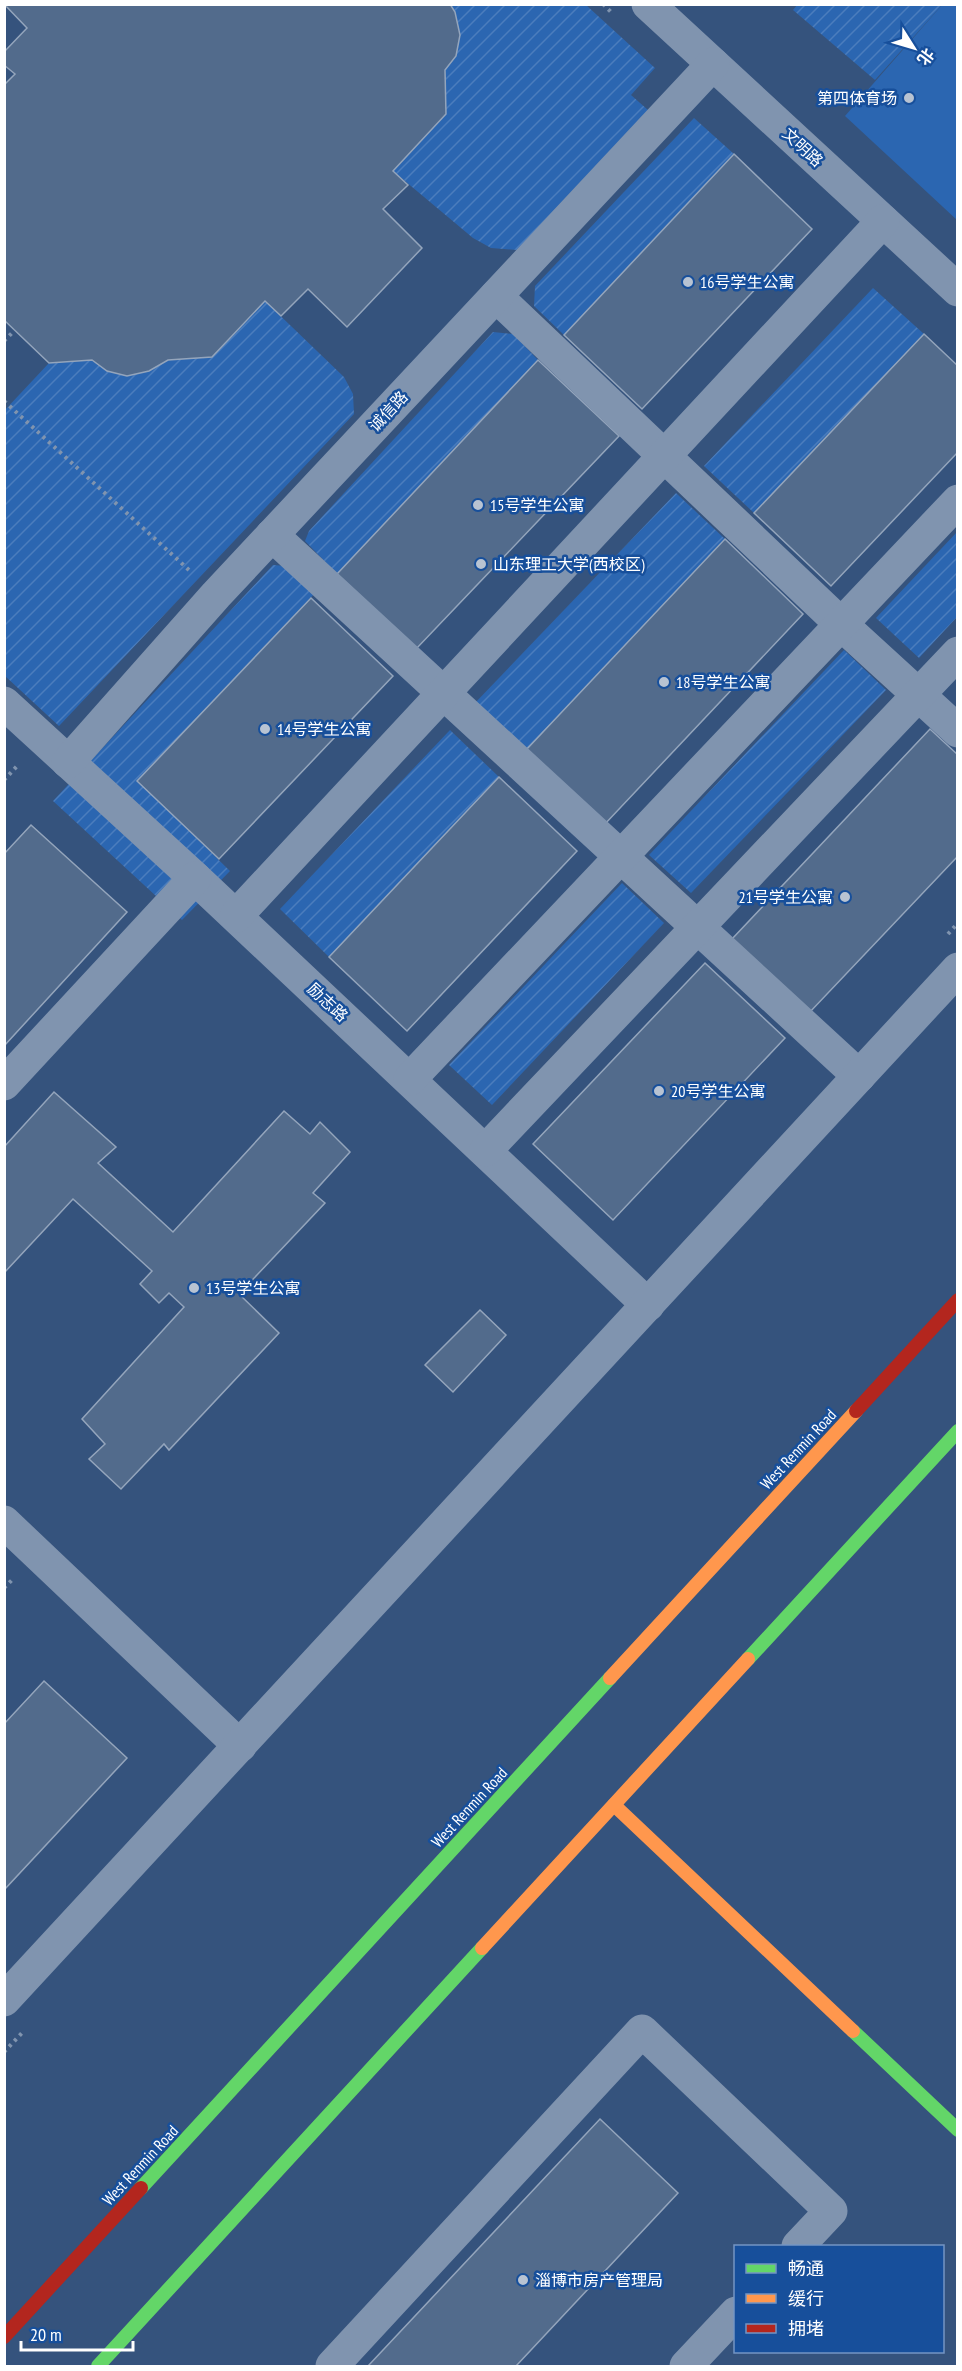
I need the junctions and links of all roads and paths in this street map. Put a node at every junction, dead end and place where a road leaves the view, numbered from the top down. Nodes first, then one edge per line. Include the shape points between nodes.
1 (648, 4) edge
2 (713, 64) junction
3 (883, 221) junction
4 (957, 290) edge
5 (496, 296) junction
6 (15, 330) dead end
7 (4, 341) edge
8 (4, 401) edge
9 (664, 456) junction
10 (957, 501) edge
11 (272, 535) junction
12 (216, 595) junction
13 (841, 624) junction
14 (957, 653) edge
15 (443, 693) junction
16 (918, 694) junction
17 (4, 703) edge
18 (957, 731) edge
19 (68, 762) junction
20 (621, 856) junction
21 (195, 878) junction
22 (236, 916) junction
23 (698, 927) junction
24 (957, 969) edge
25 (859, 1076) junction
26 (410, 1079) junction
27 (4, 1084) edge
28 (486, 1150) junction
29 (957, 1300) edge
30 (648, 1305) junction
31 (957, 1431) edge
32 (4, 1522) edge
33 (240, 1746) junction
34 (614, 1805) junction
35 (4, 2001) edge
36 (957, 2130) edge
37 (800, 2245) edge
38 (734, 2314) edge
39 (4, 2337) edge
40 (98, 2367) edge
41 (332, 2367) edge
42 (686, 2367) edge

1 - 2 street, 文明路
2 - 3 street, 文明路
2 - 5 street, 诚信路
3 - 4 street, 文明路
3 - 9 street
5 - 9 street
5 - 11 street, 诚信路
6 - 7 path
8 - 12 path
9 - 13 street
9 - 15 street
10 - 13 street
11 - 12 street, 诚信路
11 - 15 street
12 - 19 street, 诚信路
13 - 16 street
13 - 20 street
14 - 16 street
15 - 20 street
15 - 22 street
16 - 18 street
16 - 23 street
17 - 19 street, 励志路
19 - 21 street, 励志路
20 - 23 street
20 - 26 street
21 - 22 street, 励志路
21 - 27 street
22 - 26 street, 励志路
23 - 25 street
23 - 28 street
24 - 25 street
25 - 30 street
26 - 28 street, 励志路
28 - 30 street, 励志路
29 - 39 main road, West Renmin Road
30 - 33 street
31 - 34 main road
32 - 33 street
33 - 35 street
34 - 36 main road
34 - 40 main road
37 - 41 street via 831,2211 642,2031
38 - 42 street

